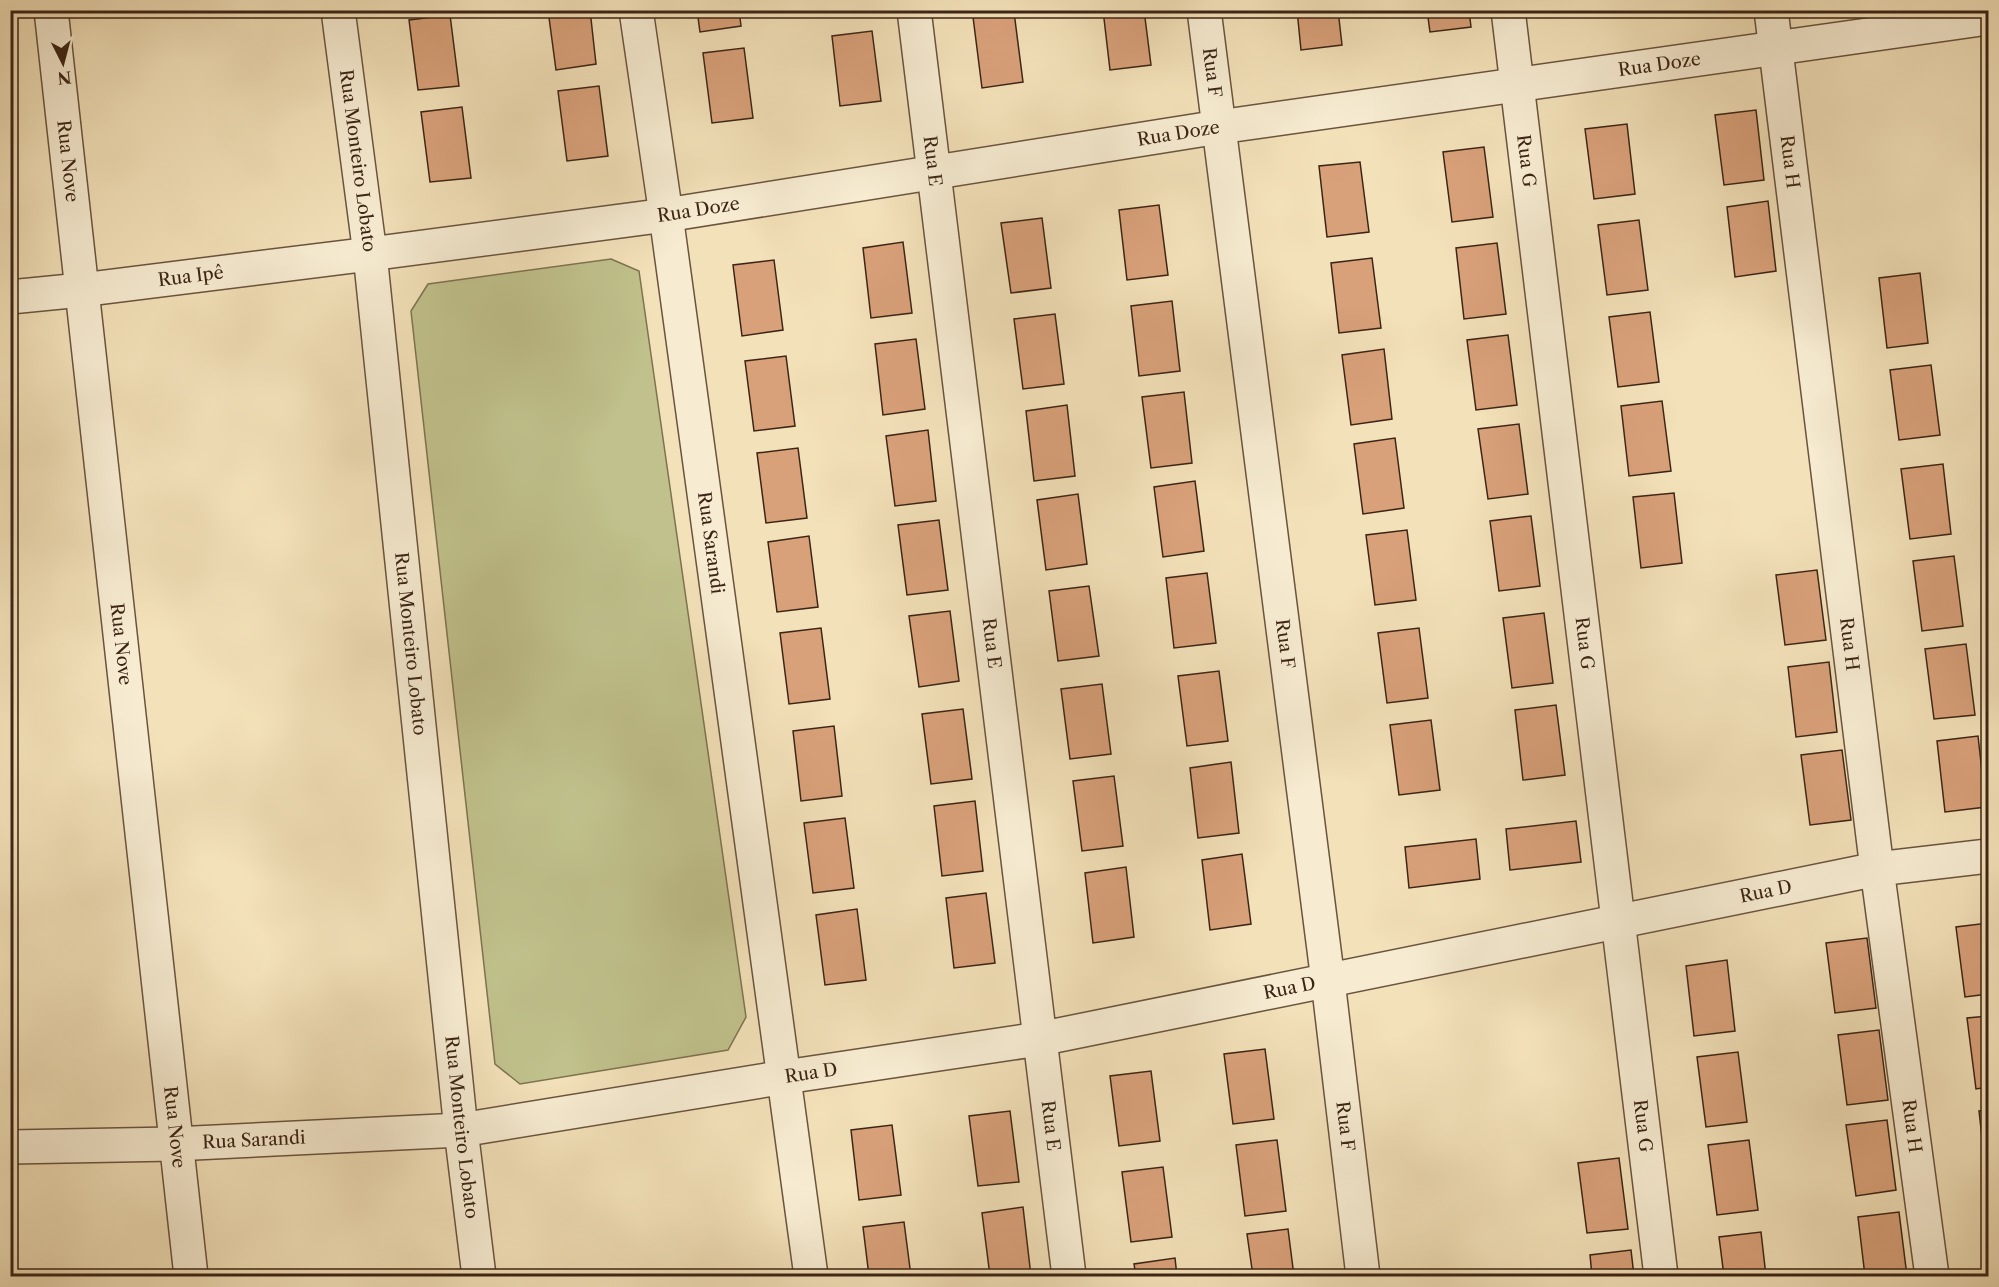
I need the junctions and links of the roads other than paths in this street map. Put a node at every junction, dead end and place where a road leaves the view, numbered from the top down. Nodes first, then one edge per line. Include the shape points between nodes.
1 (51, 10) edge
2 (338, 10) edge
3 (636, 10) edge
4 (914, 10) edge
5 (1204, 10) edge
6 (1508, 10) edge
7 (1771, 10) edge
8 (1989, 18) edge
9 (1776, 47) junction
10 (1518, 84) junction
11 (1219, 128) junction
12 (934, 172) junction
13 (666, 215) junction
14 (370, 254) junction
15 (81, 290) junction
16 (10, 297) edge
17 (1989, 856) edge
18 (1877, 869) junction
19 (1618, 923) junction
20 (1328, 981) junction
21 (1039, 1039) junction
22 (785, 1077) junction
23 (461, 1130) junction
24 (174, 1143) junction
25 (10, 1147) edge
26 (190, 1276) edge
27 (479, 1276) edge
28 (811, 1276) edge
29 (1069, 1276) edge
30 (1363, 1276) edge
31 (1661, 1276) edge
32 (1932, 1276) edge

1 - 15 street, Rua Nove
2 - 14 street, Rua Monteiro Lobato
3 - 13 street, Rua Sarandi
4 - 12 street, Rua E
5 - 11 street, Rua F
6 - 10 street, Rua G
7 - 9 street, Rua H
8 - 9 street, Rua Doze
9 - 10 street, Rua Doze
9 - 18 street, Rua H
10 - 11 street, Rua Doze
10 - 19 street, Rua G
11 - 12 street, Rua Doze
11 - 20 street, Rua F
12 - 13 street, Rua Doze
12 - 21 street, Rua E
13 - 14 street, Rua Doze
13 - 22 street, Rua Sarandi
14 - 15 street, Rua Ipê
14 - 23 street, Rua Monteiro Lobato
15 - 16 street, Rua Ipê
15 - 24 street, Rua Nove
17 - 18 street, Rua D
18 - 19 street, Rua D
18 - 32 street, Rua H
19 - 20 street, Rua D
19 - 31 street, Rua G
20 - 21 street, Rua D
20 - 30 street, Rua F
21 - 22 street, Rua D
21 - 29 street, Rua E
22 - 23 street, Rua Sarandi
22 - 28 street, Rua D
23 - 24 street, Rua Sarandi
23 - 27 street, Rua Monteiro Lobato
24 - 25 street, Rua Sarandi
24 - 26 street, Rua Nove

